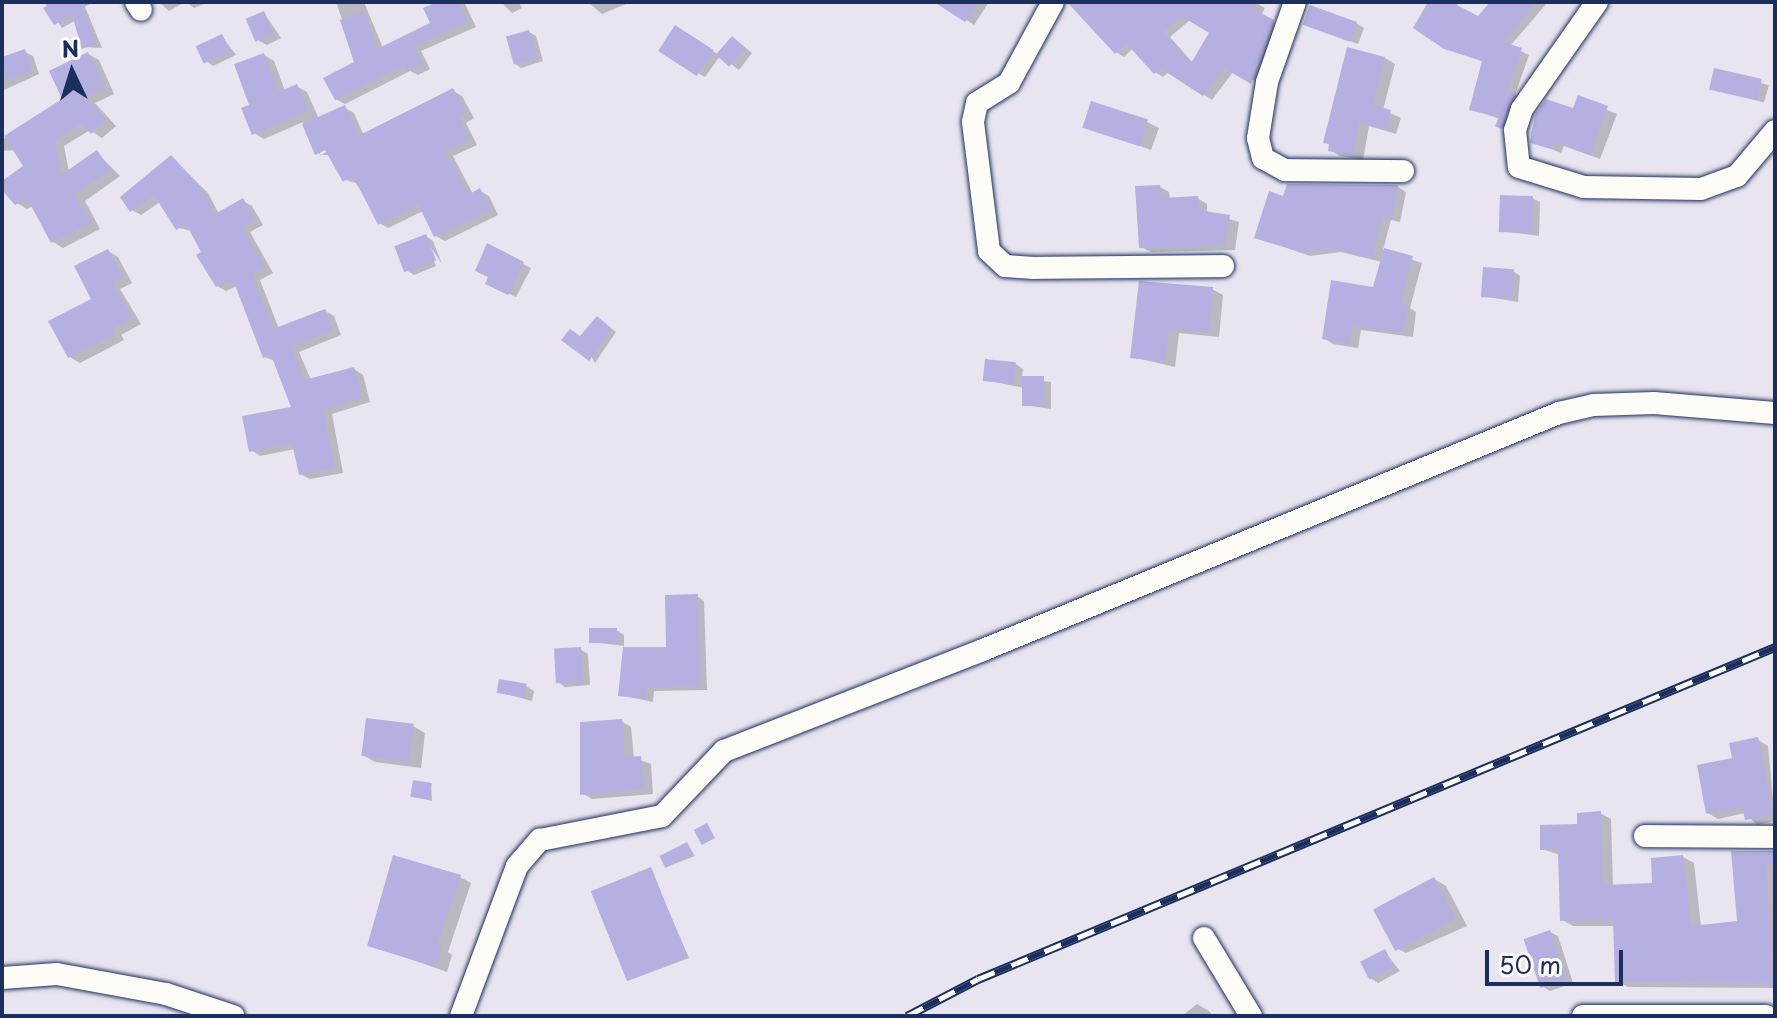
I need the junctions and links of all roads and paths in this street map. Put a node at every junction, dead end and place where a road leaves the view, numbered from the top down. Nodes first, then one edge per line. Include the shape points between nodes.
1 (1053, 2) edge
2 (1295, 2) edge
3 (1597, 2) edge
4 (1775, 131) edge
5 (1403, 171) dead end
6 (1223, 266) dead end
7 (1775, 413) edge
8 (1645, 836) dead end
9 (1775, 837) edge
10 (1204, 938) dead end
11 (2, 978) edge
12 (233, 1016) edge
13 (461, 1016) edge
14 (1251, 1016) edge
15 (1583, 1016) edge
16 (1766, 1016) edge

1 - 6 street via 1009,83 977,103 973,122 989,251 1005,266
2 - 5 street via 1267,82 1258,138 1263,158 1285,170
3 - 4 street via 1522,109 1515,130 1519,167 1584,187 1701,189 1737,176
7 - 13 street via 1654,403 1594,405 1559,413 724,751 662,816 572,829 540,840 517,866
8 - 9 street
10 - 14 street
11 - 12 street via 57,974 166,994
15 - 16 street

